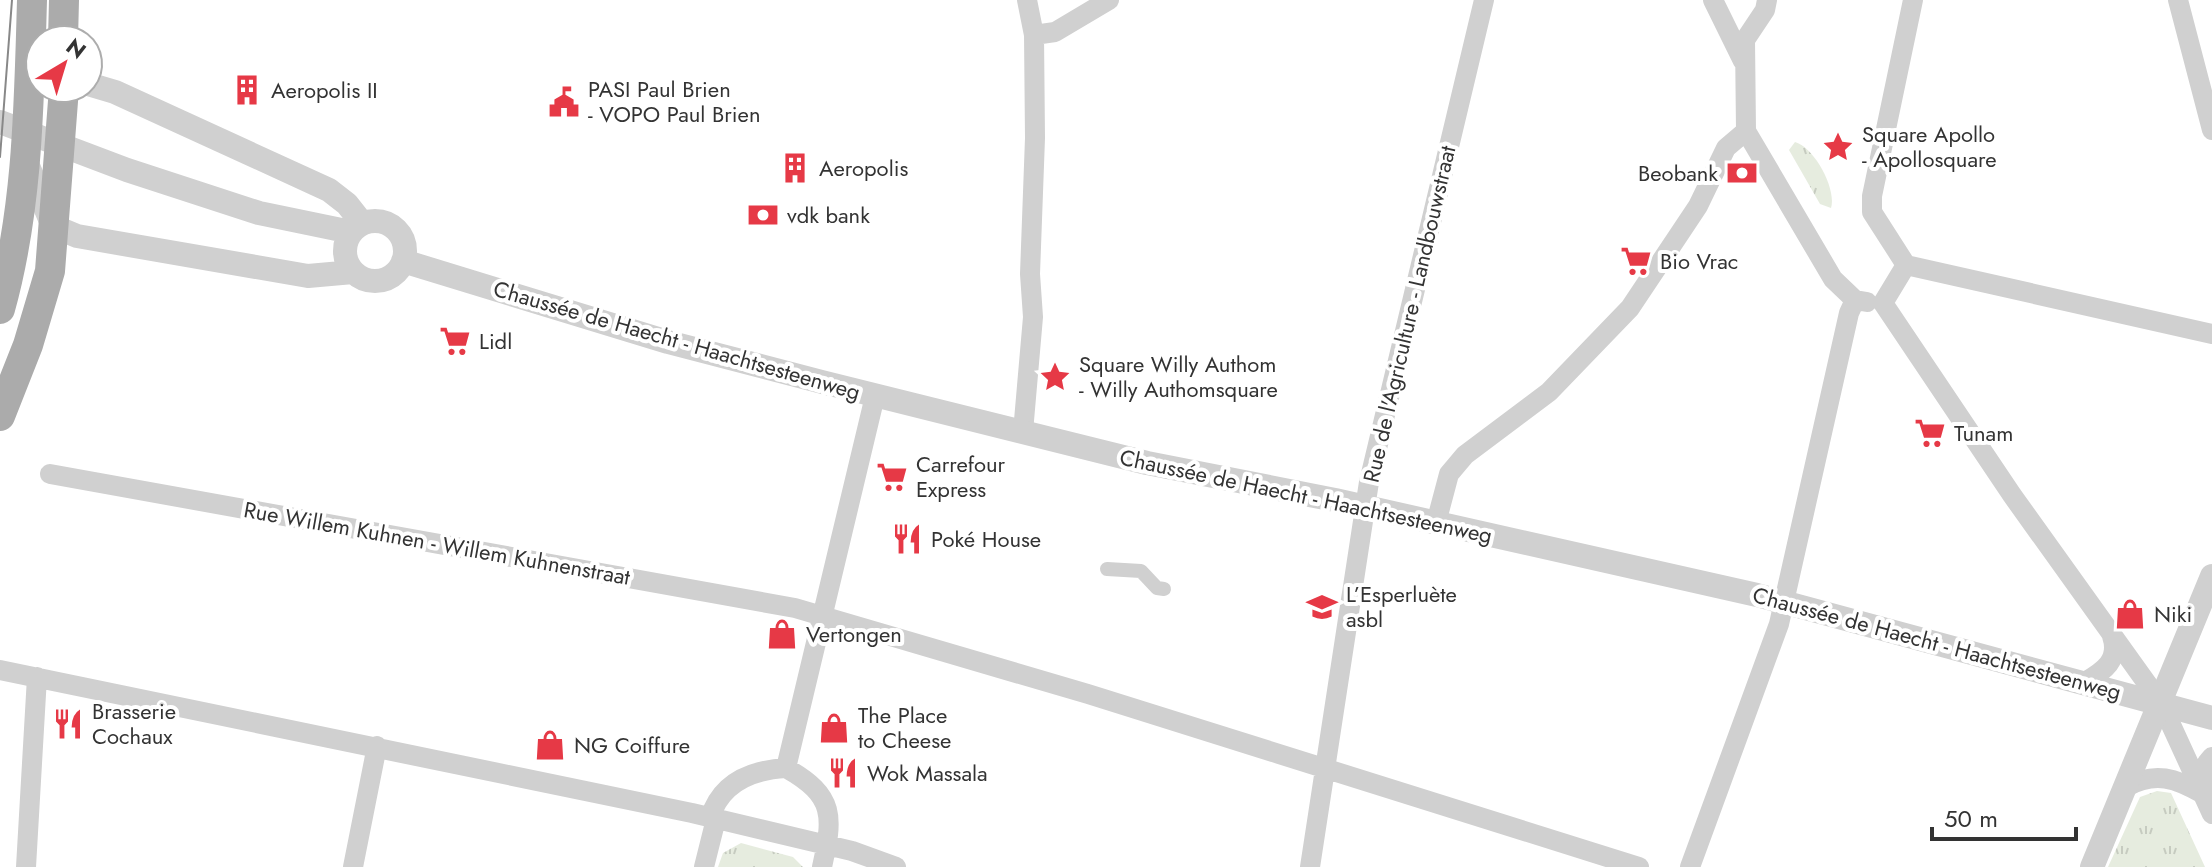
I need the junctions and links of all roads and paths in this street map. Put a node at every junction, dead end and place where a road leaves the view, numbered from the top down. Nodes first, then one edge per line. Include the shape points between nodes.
1 (32, 0) edge
2 (64, 0) edge
3 (1027, 0) edge
4 (1109, 0) edge
5 (1484, 0) edge
6 (1713, 0) edge
7 (1767, 0) edge
8 (1913, 0) edge
9 (2178, 0) edge
10 (63, 24) edge
11 (1034, 35) junction
12 (1746, 69) junction
13 (104, 89) edge
14 (35, 104) edge
15 (63, 104) edge
16 (28, 109) junction
17 (0, 122) edge
18 (2212, 130) edge
19 (1746, 131) junction
20 (24, 157) junction
21 (65, 231) junction
22 (352, 245) junction
23 (403, 261) junction
24 (1906, 265) junction
25 (1855, 300) junction
26 (1883, 303) junction
27 (0, 309) edge
28 (2212, 334) edge
29 (875, 396) junction
30 (0, 416) edge
31 (1023, 432) junction
32 (50, 474) dead end
33 (1365, 507) junction
34 (1436, 523) junction
35 (1107, 569) dead end
36 (2212, 576) edge
37 (1164, 589) dead end
38 (1785, 603) junction
39 (823, 615) junction
40 (2112, 636) junction
41 (0, 670) edge
42 (37, 677) junction
43 (2085, 682) junction
44 (2161, 703) junction
45 (2212, 718) edge
46 (377, 746) junction
47 (2212, 757) edge
48 (786, 768) junction
49 (1324, 768) junction
50 (2126, 787) junction
51 (2203, 794) junction
52 (2212, 814) edge
53 (713, 818) junction
54 (828, 845) junction
55 (26, 867) edge
56 (353, 867) edge
57 (704, 867) edge
58 (822, 867) edge
59 (896, 867) edge
60 (1310, 867) edge
61 (1639, 867) edge
62 (1690, 867) edge
63 (2092, 867) edge

1 - 16 main road
2 - 10 main road
3 - 11 street
4 - 11 street via 1055,32
5 - 33 street, Rue de l'Agriculture - Landbouwstraat
6 - 12 street
7 - 12 street via 1745,40
8 - 24 street via 1872,196 1872,212
9 - 18 street
11 - 31 street via 1033,317
12 - 19 street
13 - 22 street via 329,190 347,204
14 - 16 street
15 - 21 main road via 59,171
16 - 20 main road
17 - 22 street
19 - 25 street via 1833,279
19 - 34 street via 1726,148 1698,206 1620,319 1549,392 1465,455 1449,474
20 - 21 street
20 - 27 main road via 13,256
21 - 22 street via 308,276
21 - 30 main road
22 - 23 street via 377,281 393,275
22 - 23 street via 383,221 397,230 405,245
23 - 29 street, Chaussée de Haecht - Haachtsesteenweg via 668,342
24 - 26 street
24 - 28 street
25 - 26 street
25 - 38 street
26 - 40 street
29 - 31 street, Chaussée de Haecht - Haachtsesteenweg
29 - 39 street
31 - 33 street, Chaussée de Haecht - Haachtsesteenweg
32 - 39 street, Rue Willem Kuhnen - Willem Kuhnenstraat
33 - 34 street, Chaussée de Haecht - Haachtsesteenweg
33 - 49 street, Rue de l'Agriculture - Landbouwstraat
34 - 38 street, Chaussée de Haecht - Haachtsesteenweg
35 - 37 street via 1141,571
36 - 44 street
38 - 43 street, Chaussée de Haecht - Haachtsesteenweg
38 - 62 street
39 - 48 street
39 - 49 street, Rue Willem Kuhnen - Willem Kuhnenstraat
40 - 43 street via 2116,648 2110,664
40 - 44 street
41 - 42 street
42 - 46 street
42 - 55 street
43 - 44 street, Chaussée de Haecht - Haachtsesteenweg
44 - 45 street, Chaussée de Haecht - Haachtsesteenweg
44 - 50 street
44 - 51 street
46 - 53 street
46 - 56 street
47 - 51 street
48 - 53 street via 749,773 735,782 720,797
48 - 54 street via 820,794 829,816
49 - 60 street, Rue de l'Agriculture - Landbouwstraat
49 - 61 street, Rue Willem Kuhnen - Willem Kuhnenstraat
50 - 51 street via 2143,778 2170,777
50 - 63 street
51 - 52 street
53 - 54 street
53 - 57 street
54 - 58 street
54 - 59 street

